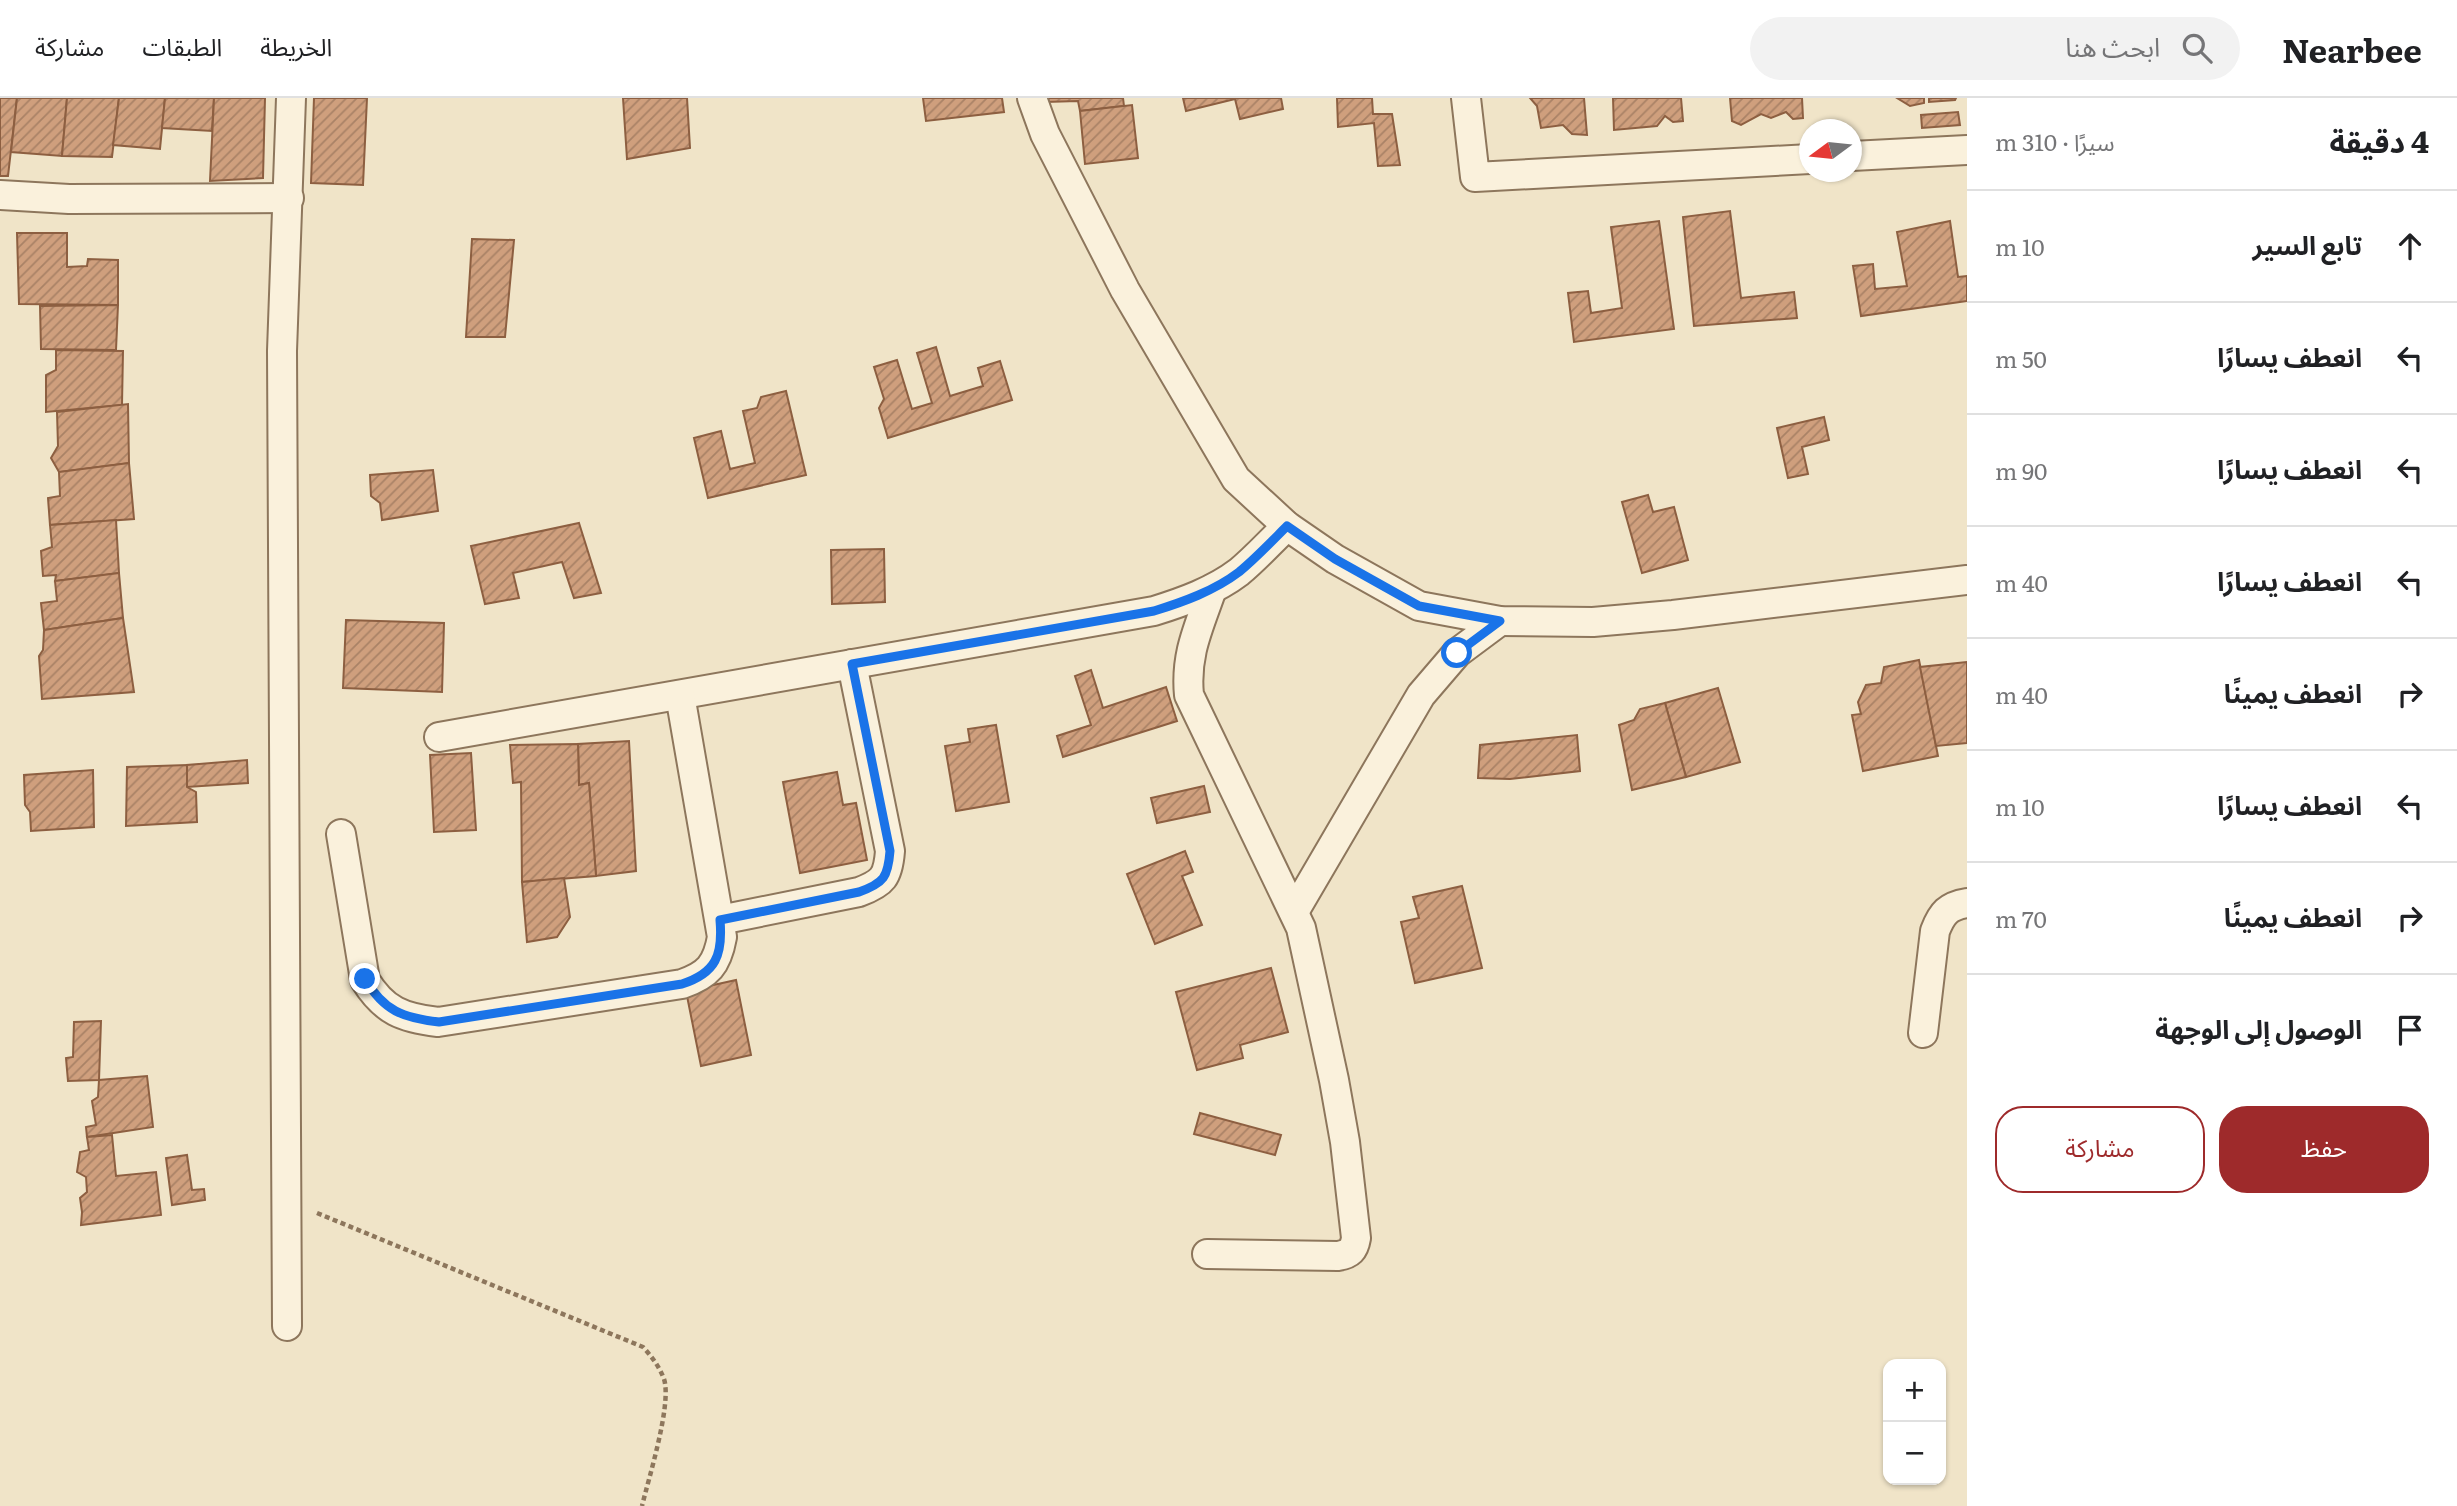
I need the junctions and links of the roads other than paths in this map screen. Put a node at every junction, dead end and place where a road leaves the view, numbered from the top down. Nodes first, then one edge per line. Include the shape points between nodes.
1 (291, 98) edge
2 (1032, 98) edge
3 (1466, 98) edge
4 (1967, 150) edge
5 (1862, 155) edge
6 (1799, 160) edge
7 (0, 195) edge
8 (289, 198) junction
9 (1287, 526) junction
10 (1967, 580) edge
11 (1212, 589) junction
12 (1500, 621) junction
13 (852, 664) junction
14 (680, 695) junction
15 (439, 737) dead end
16 (341, 834) dead end
17 (1967, 903) edge
18 (1294, 912) junction
19 (720, 920) junction
20 (1923, 1033) dead end
21 (1207, 1254) dead end
22 (287, 1326) dead end

1 - 8 street
2 - 9 street via 1045,134 1125,290 1236,479
3 - 6 street via 1475,177
4 - 5 street
7 - 8 street
8 - 22 street via 282,351
9 - 11 street via 1239,572
9 - 12 street via 1419,606
10 - 12 street via 1673,615 1593,622
11 - 13 street via 1154,611
11 - 18 street via 1191,648 1189,695
12 - 18 street via 1457,653 1421,695
13 - 14 street
13 - 19 street via 890,851 888,870 877,886 859,892
14 - 15 street
14 - 19 street
16 - 19 street via 365,979 376,997 413,1019 439,1022 682,984 698,978 719,954
17 - 20 street via 1953,905 1934,931
18 - 21 street via 1306,945 1334,1080 1354,1248 1338,1256

